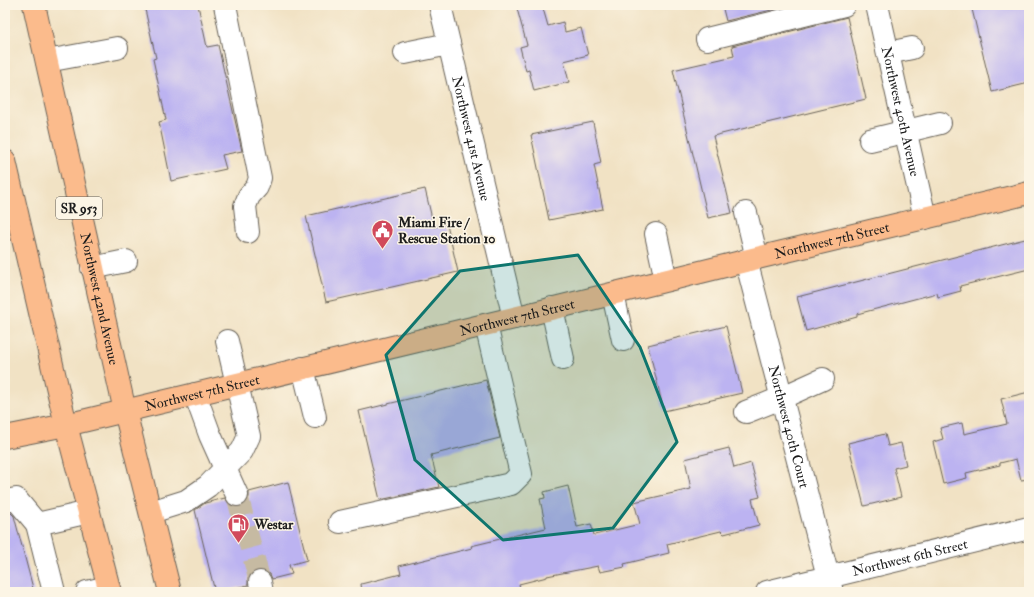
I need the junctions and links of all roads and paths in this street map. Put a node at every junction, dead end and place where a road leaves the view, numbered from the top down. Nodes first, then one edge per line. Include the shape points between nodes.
1 (34, 5) edge
2 (225, 5) edge
3 (440, 5) edge
4 (844, 5) edge
5 (877, 5) edge
6 (707, 39) dead end
7 (449, 44) junction
8 (116, 48) dead end
9 (912, 48) dead end
10 (405, 53) dead end
11 (888, 53) junction
12 (47, 62) junction
13 (940, 123) dead end
14 (906, 131) junction
15 (870, 140) dead end
16 (5, 161) edge
17 (1029, 193) edge
18 (746, 213) dead end
19 (925, 218) junction
20 (248, 232) dead end
21 (656, 234) dead end
22 (752, 259) junction
23 (126, 261) dead end
24 (92, 268) junction
25 (666, 280) junction
26 (613, 294) junction
27 (552, 308) junction
28 (514, 318) junction
29 (486, 325) junction
30 (624, 340) dead end
31 (228, 341) dead end
32 (562, 359) dead end
33 (304, 368) junction
34 (823, 379) dead end
35 (237, 384) junction
36 (195, 394) junction
37 (781, 398) junction
38 (125, 411) junction
39 (746, 412) dead end
40 (315, 417) dead end
41 (66, 425) junction
42 (5, 437) edge
43 (225, 468) junction
44 (237, 495) tunnel mouth
45 (5, 501) edge
46 (90, 512) junction
47 (151, 512) junction
48 (340, 522) dead end
49 (37, 524) junction
50 (1029, 528) edge
51 (830, 585) edge
52 (109, 589) edge
53 (54, 592) edge
54 (86, 592) edge
55 (170, 592) edge
56 (767, 592) edge

1 - 12 main road, Northwest 42nd Avenue / SR 953
2 - 20 street via 260,178 244,206
3 - 7 street, Northwest 41st Avenue
4 - 6 street
5 - 11 street, Northwest 40th Avenue
7 - 10 street
7 - 28 street, Northwest 41st Avenue
8 - 12 street
9 - 11 street
11 - 14 street, Northwest 40th Avenue
12 - 24 main road, Northwest 42nd Avenue / SR 953
13 - 14 street
14 - 15 street
14 - 19 street, Northwest 40th Avenue
16 - 41 main road
17 - 19 main road, Northwest 7th Street
18 - 22 street, Northwest 40th Court
19 - 22 main road, Northwest 7th Street
21 - 25 street
22 - 25 main road, Northwest 7th Street
22 - 37 street, Northwest 40th Court
23 - 24 street
24 - 38 main road, Northwest 42nd Avenue / SR 953
25 - 26 main road, Northwest 7th Street
26 - 27 main road, Northwest 7th Street
26 - 30 street
27 - 28 main road, Northwest 7th Street
27 - 32 street
28 - 29 main road, Northwest 7th Street
29 - 33 main road, Northwest 7th Street
29 - 48 street via 521,474 510,484
31 - 35 street
33 - 35 main road, Northwest 7th Street
33 - 40 street
34 - 37 street
35 - 36 main road, Northwest 7th Street
35 - 43 street via 249,436 242,451
36 - 38 main road, Northwest 7th Street
36 - 43 street
37 - 39 street
37 - 51 street, Northwest 40th Court
38 - 41 main road, Northwest 7th Street
38 - 47 main road, Northwest 42nd Avenue / SR 953
41 - 42 main road, Northwest 7th Street
41 - 46 main road
43 - 44 street
43 - 47 street via 208,486 186,501
45 - 49 street via 16,499
46 - 49 street
46 - 52 main road
47 - 55 main road, Northwest 42nd Avenue / SR 953
49 - 53 street
50 - 51 street, Northwest 6th Street
51 - 56 street, Northwest 6th Street
52 - 54 street

